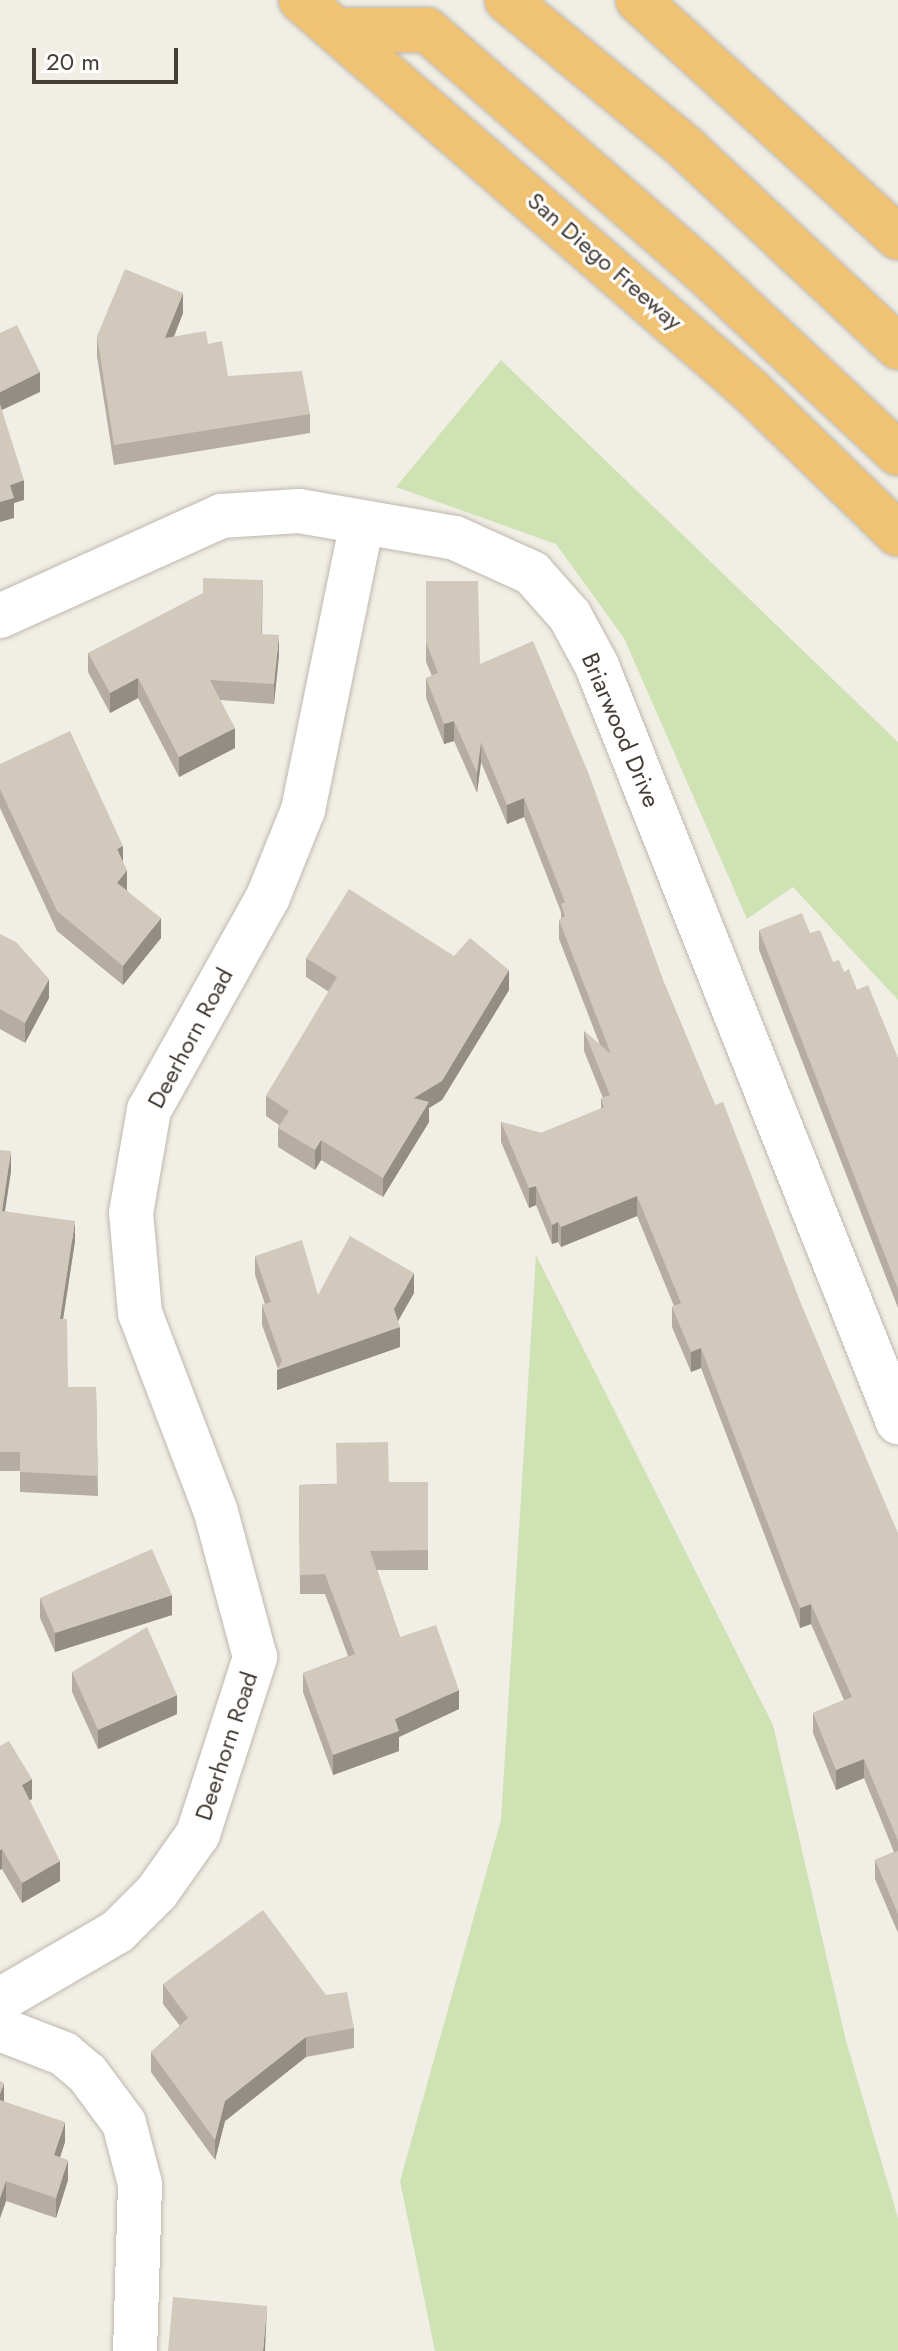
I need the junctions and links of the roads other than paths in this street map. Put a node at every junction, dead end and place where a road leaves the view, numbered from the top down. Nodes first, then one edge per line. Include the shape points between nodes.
1 (301, 0) edge
2 (507, 0) edge
3 (638, 0) edge
4 (337, 30) junction
5 (898, 237) edge
6 (898, 347) edge
7 (898, 453) edge
8 (362, 523) junction
9 (898, 534) edge
10 (0, 616) edge
11 (898, 1422) edge
12 (0, 2000) edge
13 (0, 2029) edge
14 (135, 2351) edge

1 - 4 highway, San Diego Freeway
2 - 6 highway via 684,146
3 - 5 highway
4 - 7 highway via 427,30 700,268
4 - 9 highway, San Diego Freeway via 750,390
8 - 10 street, Briarwood Drive via 299,511 221,516
8 - 11 street, Briarwood Drive via 455,538 532,573 570,616 597,666
8 - 12 street, Deerhorn Road via 303,810 268,897 149,1110 131,1213 140,1313 216,1512 255,1657 198,1834 157,1892 117,1932
13 - 14 street via 64,2054 87,2073 124,2123 140,2184

